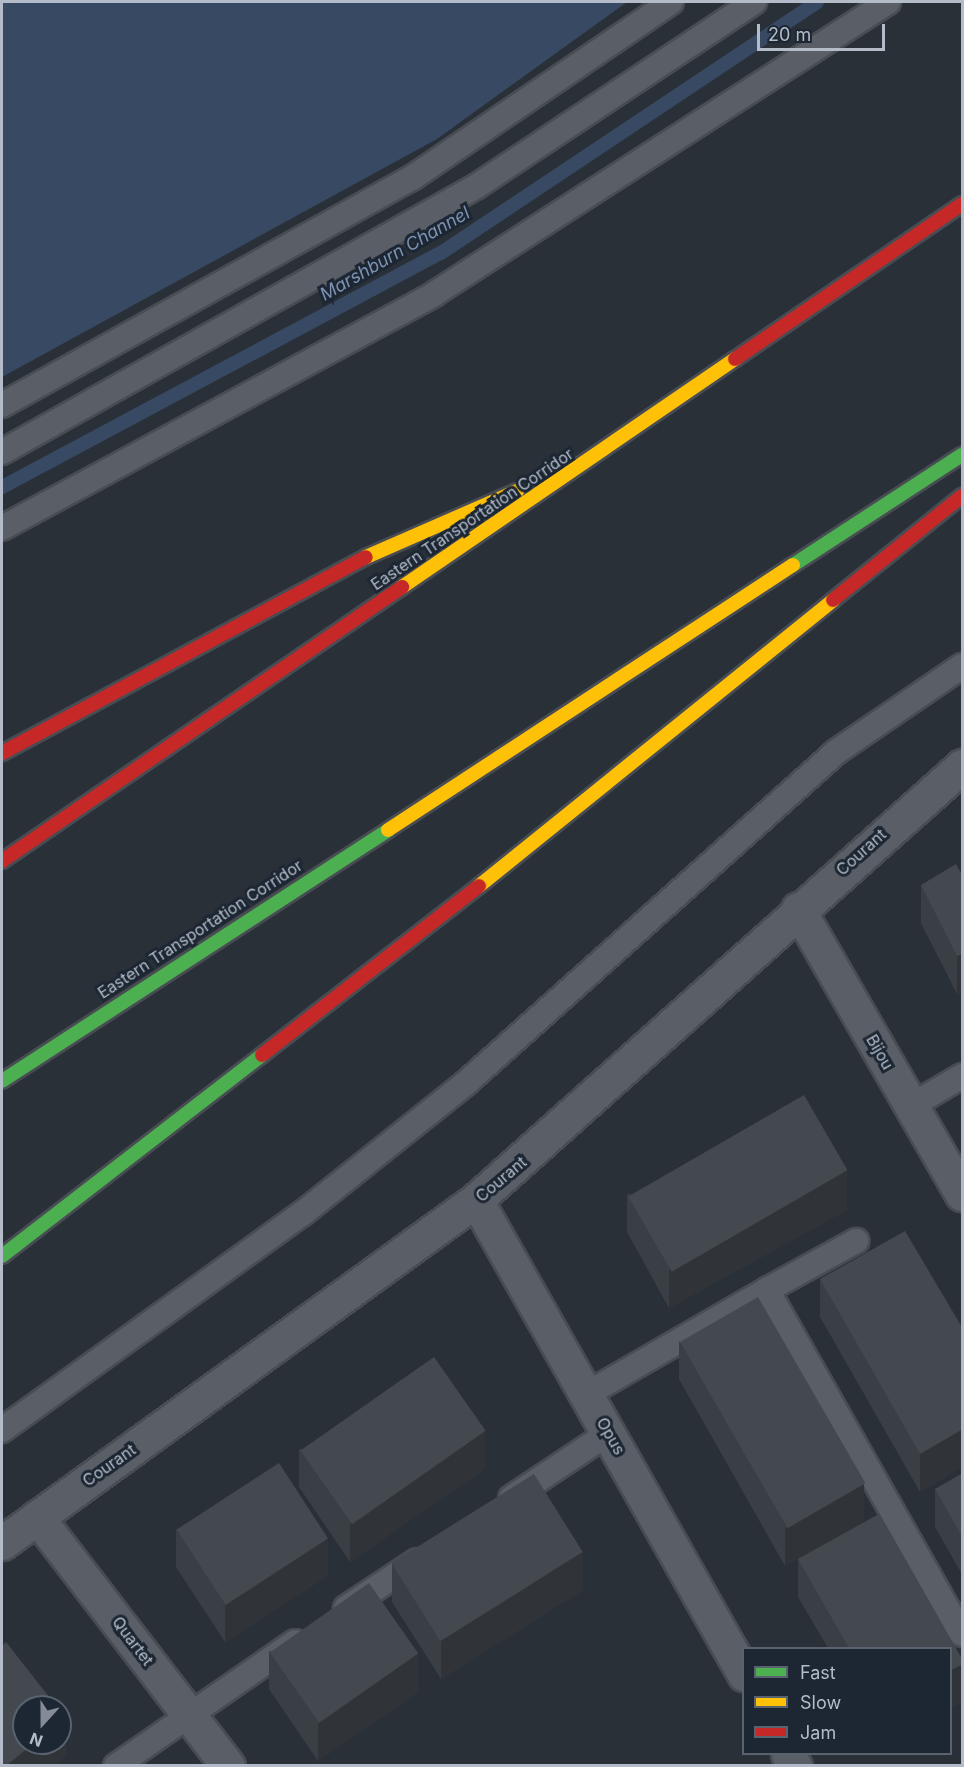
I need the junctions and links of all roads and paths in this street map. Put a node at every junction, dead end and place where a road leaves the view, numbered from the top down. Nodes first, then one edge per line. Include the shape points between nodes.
1 (671, 2) edge
2 (754, 2) edge
3 (888, 2) edge
4 (963, 204) edge
5 (2, 405) edge
6 (2, 452) edge
7 (963, 455) edge
8 (580, 465) junction
9 (963, 496) edge
10 (2, 528) edge
11 (963, 666) edge
12 (2, 753) edge
13 (963, 766) edge
14 (2, 861) edge
15 (798, 909) junction
16 (963, 1076) edge
17 (2, 1081) edge
18 (911, 1106) junction
19 (963, 1194) edge
20 (476, 1200) junction
21 (856, 1241) dead end
22 (2, 1256) edge
23 (767, 1290) junction
24 (587, 1394) junction
25 (2, 1430) edge
26 (609, 1433) junction
27 (492, 1511) edge
28 (37, 1517) junction
29 (2, 1543) edge
30 (433, 1550) edge
31 (963, 1634) edge
32 (742, 1670) edge
33 (188, 1713) junction
34 (116, 1766) edge
35 (228, 1766) edge

1 - 5 lane via 412,178
2 - 6 lane via 477,186
3 - 10 lane via 434,294
4 - 8 highway, Eastern Transportation Corridor
7 - 17 highway, Eastern Transportation Corridor
8 - 12 highway via 391,544
8 - 14 highway, Eastern Transportation Corridor
9 - 22 highway via 450,909
11 - 25 lane via 836,752 466,1083 357,1170
13 - 15 street, Courant
15 - 18 street, Bijou
15 - 20 street, Courant
16 - 18 lane
18 - 19 street, Bijou
20 - 24 street, Opus
20 - 28 street, Courant
21 - 23 lane
23 - 24 lane
23 - 31 lane
24 - 26 street, Opus
26 - 27 lane
26 - 32 street, Opus
28 - 29 street, Courant
28 - 33 street, Quartet
30 - 33 lane
33 - 34 lane
33 - 35 street, Quartet

